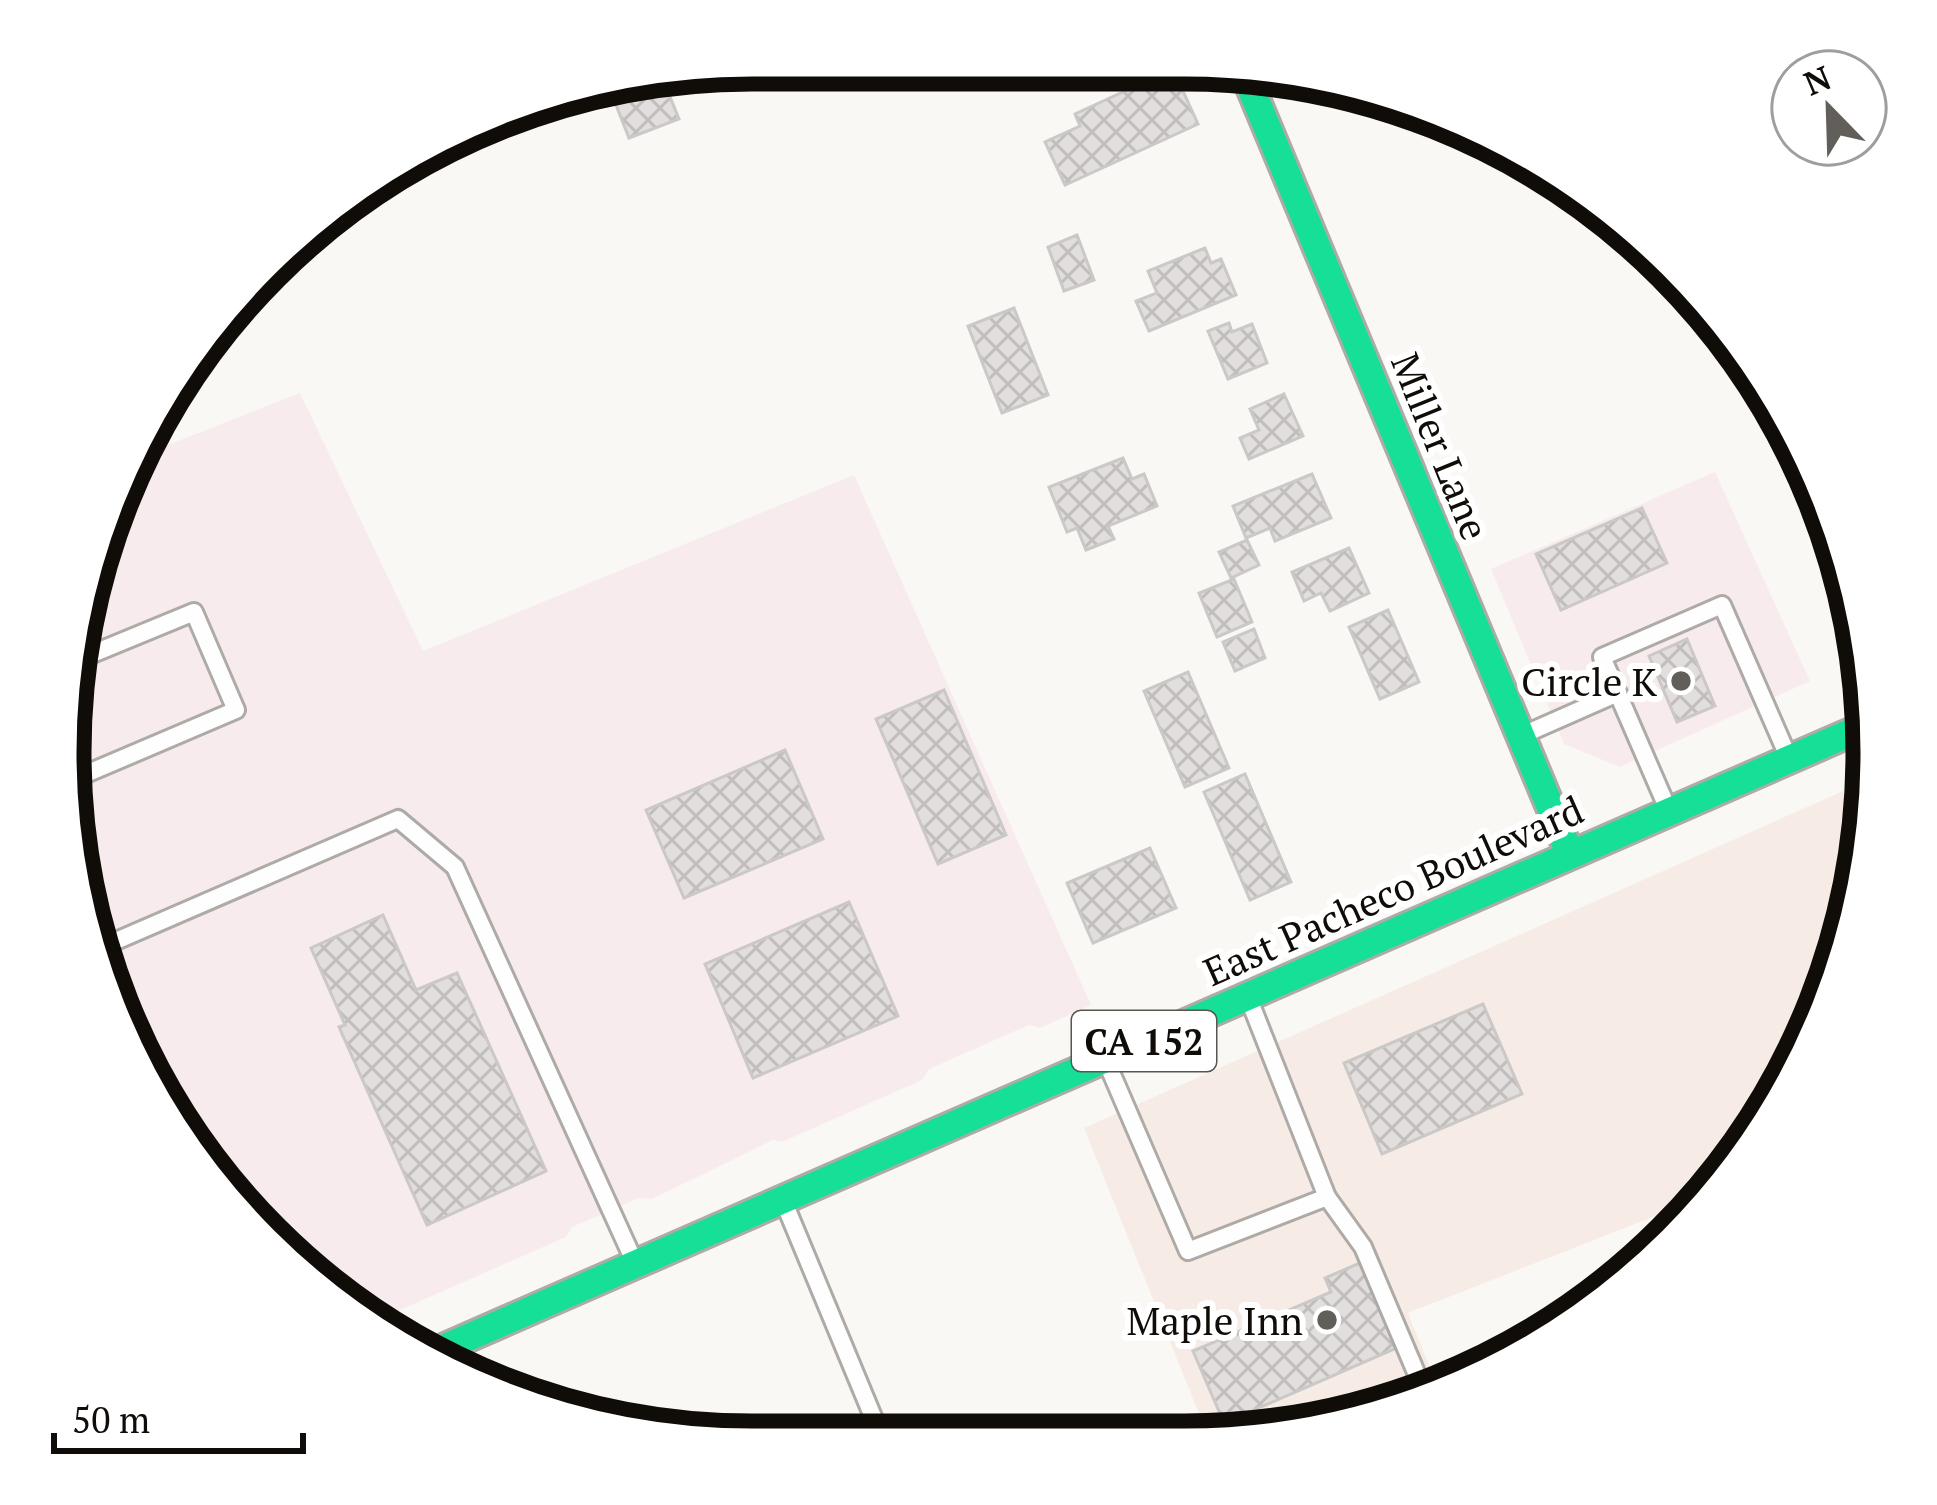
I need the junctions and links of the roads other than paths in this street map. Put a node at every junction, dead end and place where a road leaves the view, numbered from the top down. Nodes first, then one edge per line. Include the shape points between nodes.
1 (1251, 88) edge
2 (92, 654) edge
3 (1618, 693) junction
4 (1853, 732) edge
5 (1519, 736) junction
6 (1790, 759) junction
7 (85, 775) edge
8 (1669, 812) junction
9 (1570, 854) junction
10 (112, 943) edge
11 (1248, 996) junction
12 (1105, 1058) junction
13 (1327, 1197) junction
14 (783, 1200) junction
15 (635, 1264) junction
16 (447, 1347) edge
17 (1419, 1378) edge
18 (874, 1421) edge

1 - 5 main road, Miller Lane
2 - 7 lane via 194,612 236,710
3 - 5 lane
3 - 6 lane via 1602,657 1722,604
3 - 8 lane
4 - 6 main road, East Pacheco Boulevard / CA 152
5 - 9 main road, Miller Lane
6 - 8 main road, East Pacheco Boulevard / CA 152
8 - 9 main road, East Pacheco Boulevard / CA 152
9 - 11 main road, East Pacheco Boulevard / CA 152
10 - 15 lane via 398,819 455,867
11 - 12 main road, East Pacheco Boulevard / CA 152
11 - 13 lane
12 - 13 lane via 1188,1251
12 - 14 main road, East Pacheco Boulevard / CA 152
13 - 17 lane via 1363,1247
14 - 15 main road, East Pacheco Boulevard / CA 152
14 - 18 lane
15 - 16 main road, East Pacheco Boulevard / CA 152

